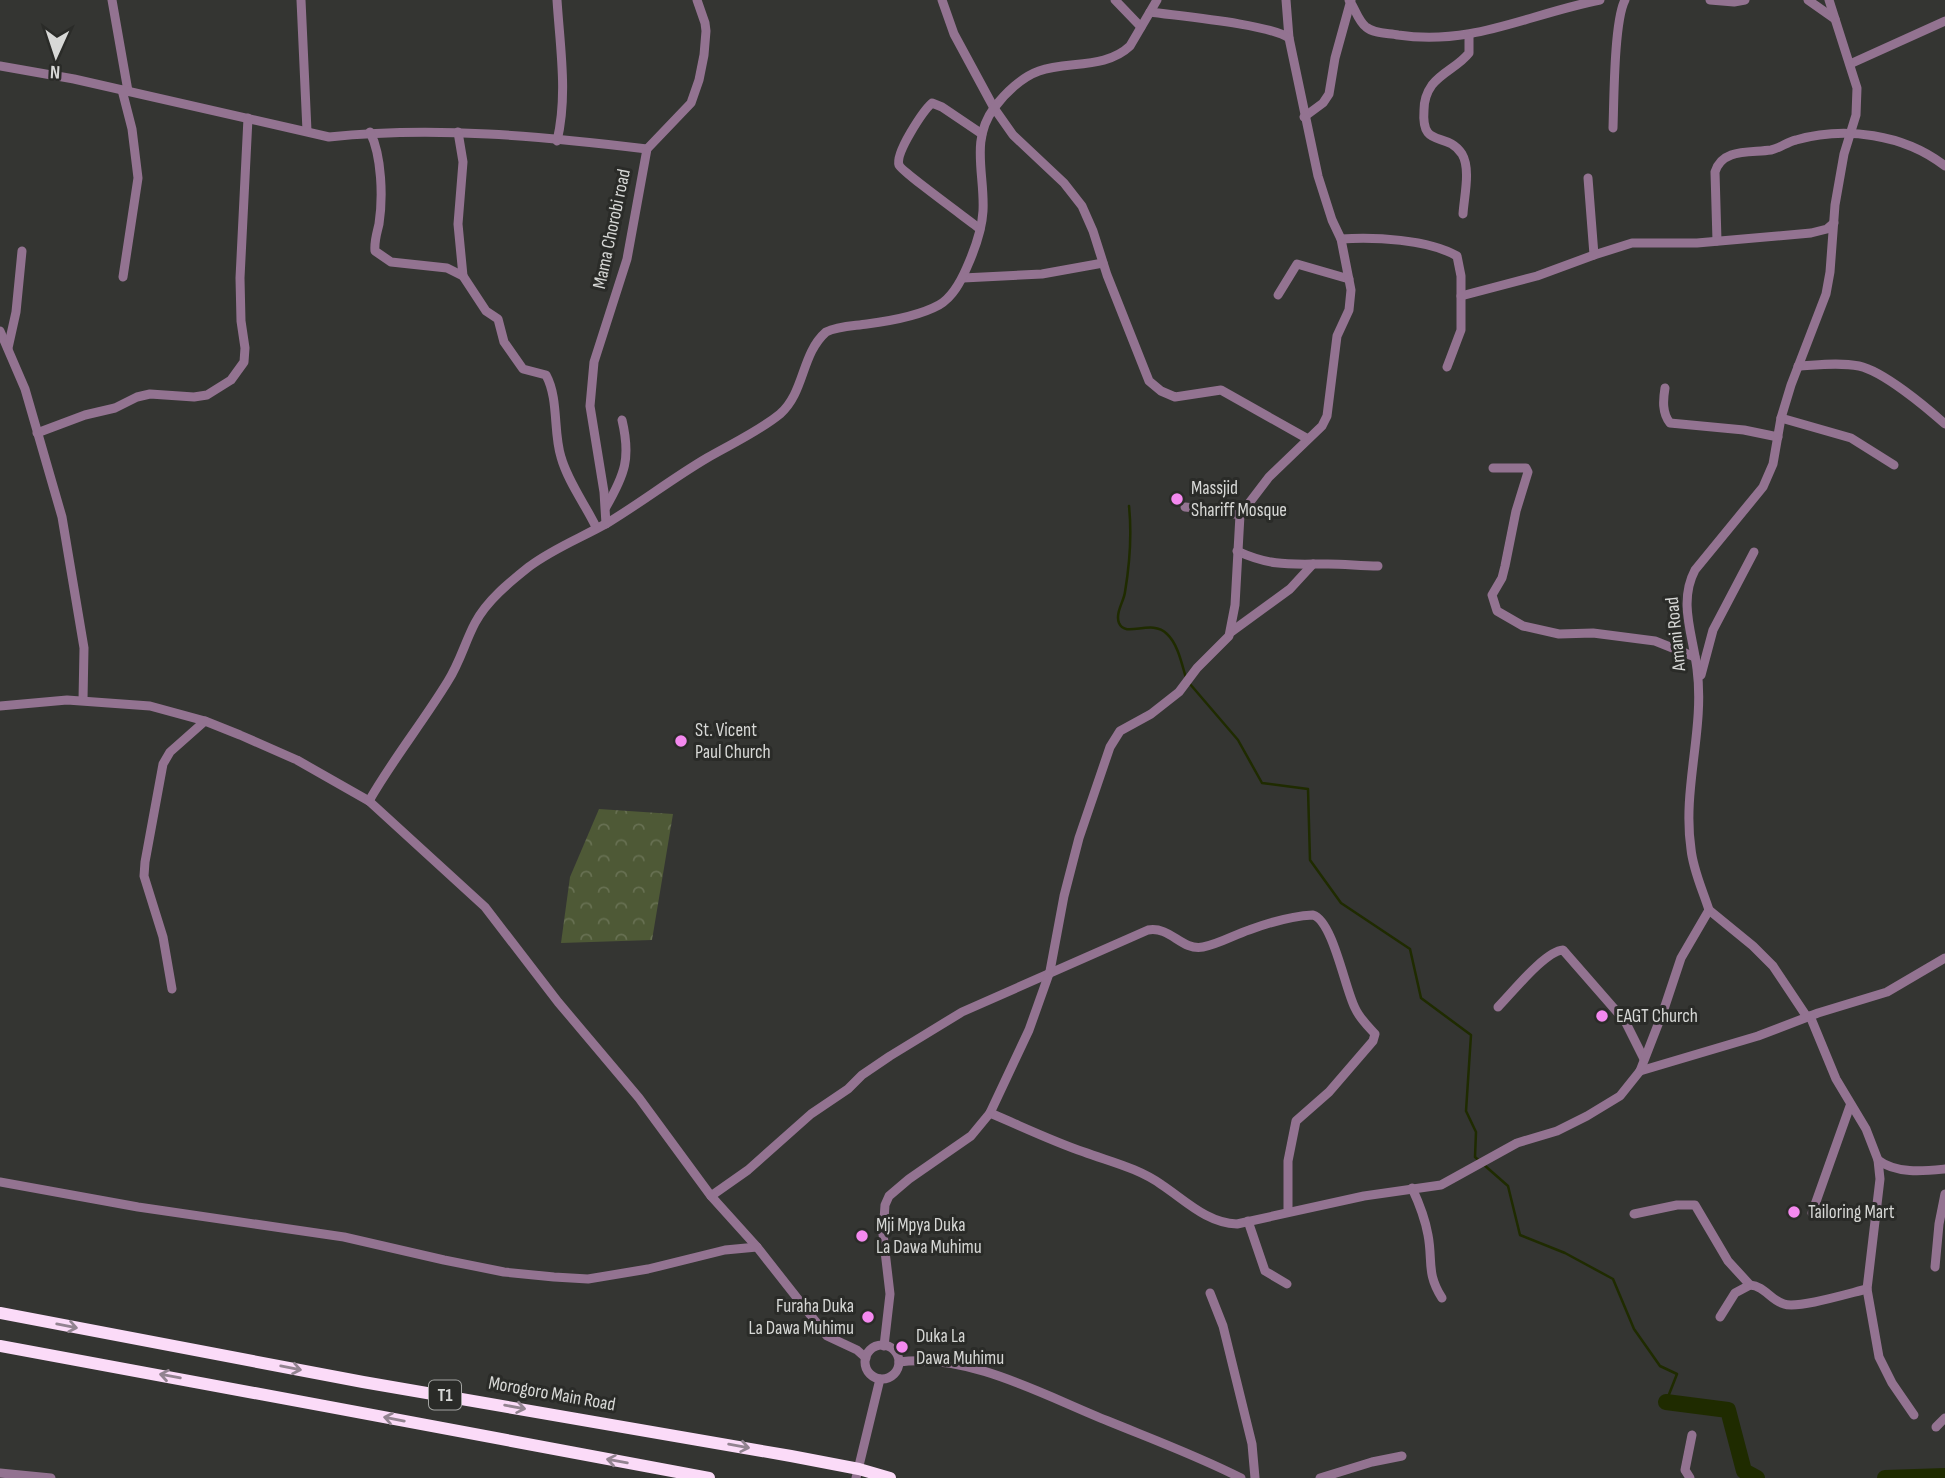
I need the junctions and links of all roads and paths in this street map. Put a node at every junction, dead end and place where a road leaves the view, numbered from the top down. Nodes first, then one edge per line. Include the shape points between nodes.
1 (112, 0) edge
2 (301, 0) edge
3 (557, 0) edge
4 (697, 0) edge
5 (942, 0) edge
6 (1115, 0) edge
7 (1157, 0) edge
8 (1286, 0) edge
9 (1350, 0) edge
10 (1600, 0) edge
11 (1625, 0) edge
12 (1710, 0) edge
13 (1745, 0) edge
14 (1808, 0) edge
15 (1829, 0) edge
16 (1725, 1) edge
17 (1150, 12) junction
18 (1835, 19) junction
19 (1945, 21) edge
20 (1141, 27) junction
21 (1469, 36) junction
22 (1289, 38) junction
23 (1850, 64) junction
24 (0, 66) edge
25 (125, 91) junction
26 (994, 108) junction
27 (1304, 117) junction
28 (248, 118) junction
29 (1613, 128) dead end
30 (307, 131) junction
31 (370, 132) junction
32 (458, 132) junction
33 (1851, 132) junction
34 (982, 134) junction
35 (557, 141) junction
36 (647, 149) junction
37 (1945, 166) edge
38 (1588, 178) dead end
39 (1463, 214) dead end
40 (1834, 223) junction
41 (981, 229) junction
42 (1341, 239) junction
43 (1717, 241) junction
44 (22, 251) dead end
45 (1594, 254) junction
46 (1103, 263) junction
47 (463, 276) junction
48 (123, 277) dead end
49 (962, 278) junction
50 (1349, 279) junction
51 (1278, 295) dead end
52 (1461, 296) junction
53 (0, 331) edge
54 (8, 348) junction
55 (1798, 366) junction
56 (1447, 367) dead end
57 (1665, 388) dead end
58 (1781, 418) junction
59 (622, 420) dead end
60 (1945, 424) edge
61 (37, 433) junction
62 (1778, 436) junction
63 (1308, 439) junction
64 (1894, 466) dead end
65 (1493, 468) dead end
66 (1185, 507) dead end
67 (605, 509) junction
68 (1240, 516) junction
69 (601, 525) junction
70 (1237, 551) junction
71 (1755, 552) dead end
72 (1313, 564) junction
73 (1378, 566) dead end
74 (1231, 633) junction
75 (1695, 657) junction
76 (1699, 687) junction
77 (83, 700) junction
78 (0, 706) edge
79 (205, 722) junction
80 (369, 801) junction
81 (1710, 910) junction
82 (1945, 958) edge
83 (1050, 971) junction
84 (172, 989) dead end
85 (1498, 1007) dead end
86 (1809, 1017) junction
87 (1644, 1059) junction
88 (1640, 1071) junction
89 (1850, 1105) junction
90 (990, 1113) junction
91 (1878, 1160) junction
92 (1945, 1168) edge
93 (0, 1182) edge
94 (1412, 1188) junction
95 (1945, 1194) edge
96 (711, 1196) junction
97 (1288, 1212) junction
98 (1812, 1213) dead end
99 (1634, 1214) dead end
100 (1248, 1221) junction
101 (757, 1247) junction
102 (1935, 1267) dead end
103 (1286, 1284) dead end
104 (1750, 1285) junction
105 (1867, 1289) junction
106 (1210, 1293) dead end
107 (1442, 1298) dead end
108 (0, 1313) edge
109 (1720, 1317) dead end
110 (0, 1346) edge
111 (884, 1346) junction
112 (866, 1358) junction
113 (899, 1362) junction
114 (880, 1379) junction
115 (1914, 1415) dead end
116 (1945, 1418) edge
117 (1936, 1427) dead end
118 (1692, 1435) dead end
119 (1402, 1456) dead end
120 (0, 1473) edge
121 (857, 1473) edge
122 (51, 1478) edge
123 (709, 1478) edge
124 (890, 1478) edge
125 (1241, 1478) edge
126 (1255, 1478) edge
127 (1320, 1478) edge
128 (1690, 1478) edge

1 - 25 street
2 - 30 street
3 - 35 street via 563,89
4 - 36 street, Mama Chorobi road via 706,42 695,94
5 - 26 street via 954,34
6 - 20 street
7 - 17 street
8 - 22 street
9 - 21 street via 1369,29 1410,37
9 - 27 street via 1329,94
10 - 21 street
11 - 29 street via 1617,46
12 - 16 street
13 - 16 street
14 - 18 street
15 - 18 street, Amani Road
17 - 20 street
17 - 22 street via 1249,26
18 - 23 street, Amani Road
19 - 23 street
20 - 26 street via 1124,52 1036,72
21 - 39 street via 1471,49 1466,57 1430,88 1423,125 1427,133 1463,156
22 - 27 street
23 - 33 street, Amani Road via 1858,101
24 - 25 street
25 - 28 street
25 - 48 street via 138,178
26 - 34 street
26 - 46 street via 1025,149 1075,195
27 - 42 street via 1318,176
28 - 30 street
28 - 61 street via 240,278 244,362 231,380 207,395 150,394
30 - 31 street via 329,137
31 - 32 street
31 - 47 street via 380,164 375,251 391,262 447,268
32 - 35 street
32 - 47 street via 463,162 458,224
33 - 37 street via 1911,146
33 - 40 street, Amani Road
33 - 43 street via 1721,159 1715,172
34 - 41 street
34 - 41 street via 932,103 898,161 906,173
35 - 36 street
36 - 67 street, Mama Chorobi road via 627,260 592,371 590,406
38 - 45 street
40 - 43 street via 1811,233
40 - 55 street, Amani Road via 1826,294
41 - 49 street
42 - 50 street
42 - 52 street via 1366,237 1449,251 1459,262
43 - 45 street via 1639,243
44 - 54 street
45 - 52 street via 1537,276
46 - 49 street via 1042,274
46 - 63 street via 1150,383 1175,397 1221,390
47 - 69 street via 486,311 498,319 504,342 523,369 547,377 561,457 570,480
49 - 69 street via 949,297 932,308 826,332 813,349 792,402 780,414
50 - 51 street via 1297,264
50 - 63 street via 1351,299 1337,336 1327,415
52 - 56 street via 1461,330
53 - 54 street
54 - 61 street
55 - 58 street, Amani Road
55 - 60 street via 1864,368 1885,378
57 - 62 street via 1663,405 1670,423
58 - 62 street, Amani Road
58 - 64 street via 1851,438
59 - 67 street via 626,464
61 - 77 street via 64,530 84,648
62 - 75 street, Amani Road via 1763,487 1688,584
63 - 68 street via 1269,477
65 - 75 street via 1521,467 1528,472 1502,578 1492,595 1497,611 1523,626 1656,641
66 - 68 street
67 - 69 street, Mama Chorobi road
68 - 70 street
69 - 80 street via 532,565 486,607 449,680
70 - 72 street via 1258,561
70 - 74 street
71 - 76 street via 1708,640
72 - 73 street
72 - 74 street via 1290,589
74 - 83 street via 1179,692 1120,731 1110,747 1079,838
75 - 76 street, Amani Road
76 - 81 street, Amani Road via 1690,837 1692,859
77 - 78 street
77 - 79 street via 150,706
79 - 80 street via 297,760
79 - 84 street via 170,752 163,764 145,862 144,876 163,937
80 - 96 street via 485,907 639,1098
81 - 86 street via 1773,966
81 - 87 street via 1681,958
82 - 86 street via 1887,992
83 - 90 street via 1029,1030
83 - 96 street via 962,1012 890,1056
83 - 97 street via 1149,930 1168,931 1184,944 1201,947 1252,928 1318,916 1355,1008 1375,1034 1329,1092 1296,1121 1288,1161
85 - 87 street via 1543,961 1563,950 1625,1021
86 - 88 street
86 - 89 street
87 - 88 street
88 - 94 street via 1620,1096 1587,1116 1517,1143 1441,1185
89 - 91 street
89 - 98 street
90 - 100 street via 1132,1168 1217,1222
90 - 111 street via 971,1136 889,1196 883,1234 890,1294
91 - 92 street via 1911,1170
91 - 105 street via 1880,1179
93 - 101 street via 344,1237 504,1272 554,1277 588,1279
94 - 97 street
94 - 107 street via 1429,1237 1432,1283
95 - 102 street
96 - 101 street
97 - 100 street
99 - 104 street via 1695,1205 1728,1261
100 - 103 street via 1265,1271
101 - 112 street via 827,1336
104 - 105 street via 1789,1305
104 - 109 street via 1735,1293
105 - 115 street via 1879,1357
106 - 126 street via 1223,1326 1252,1444
108 -> 121 highway, Morogoro Main Road / T1 via 642,1429
123 -> 110 highway, T1
111 - 112 street via 871,1350
111 - 113 street via 893,1349
112 - 114 street via 868,1371
113 - 114 street via 893,1375
113 - 125 street via 921,1359 1014,1382
114 - 121 street
116 - 117 street
118 - 128 street via 1685,1470
119 - 127 street
120 - 122 street
121 - 124 highway, Morogoro Main Road / T1

